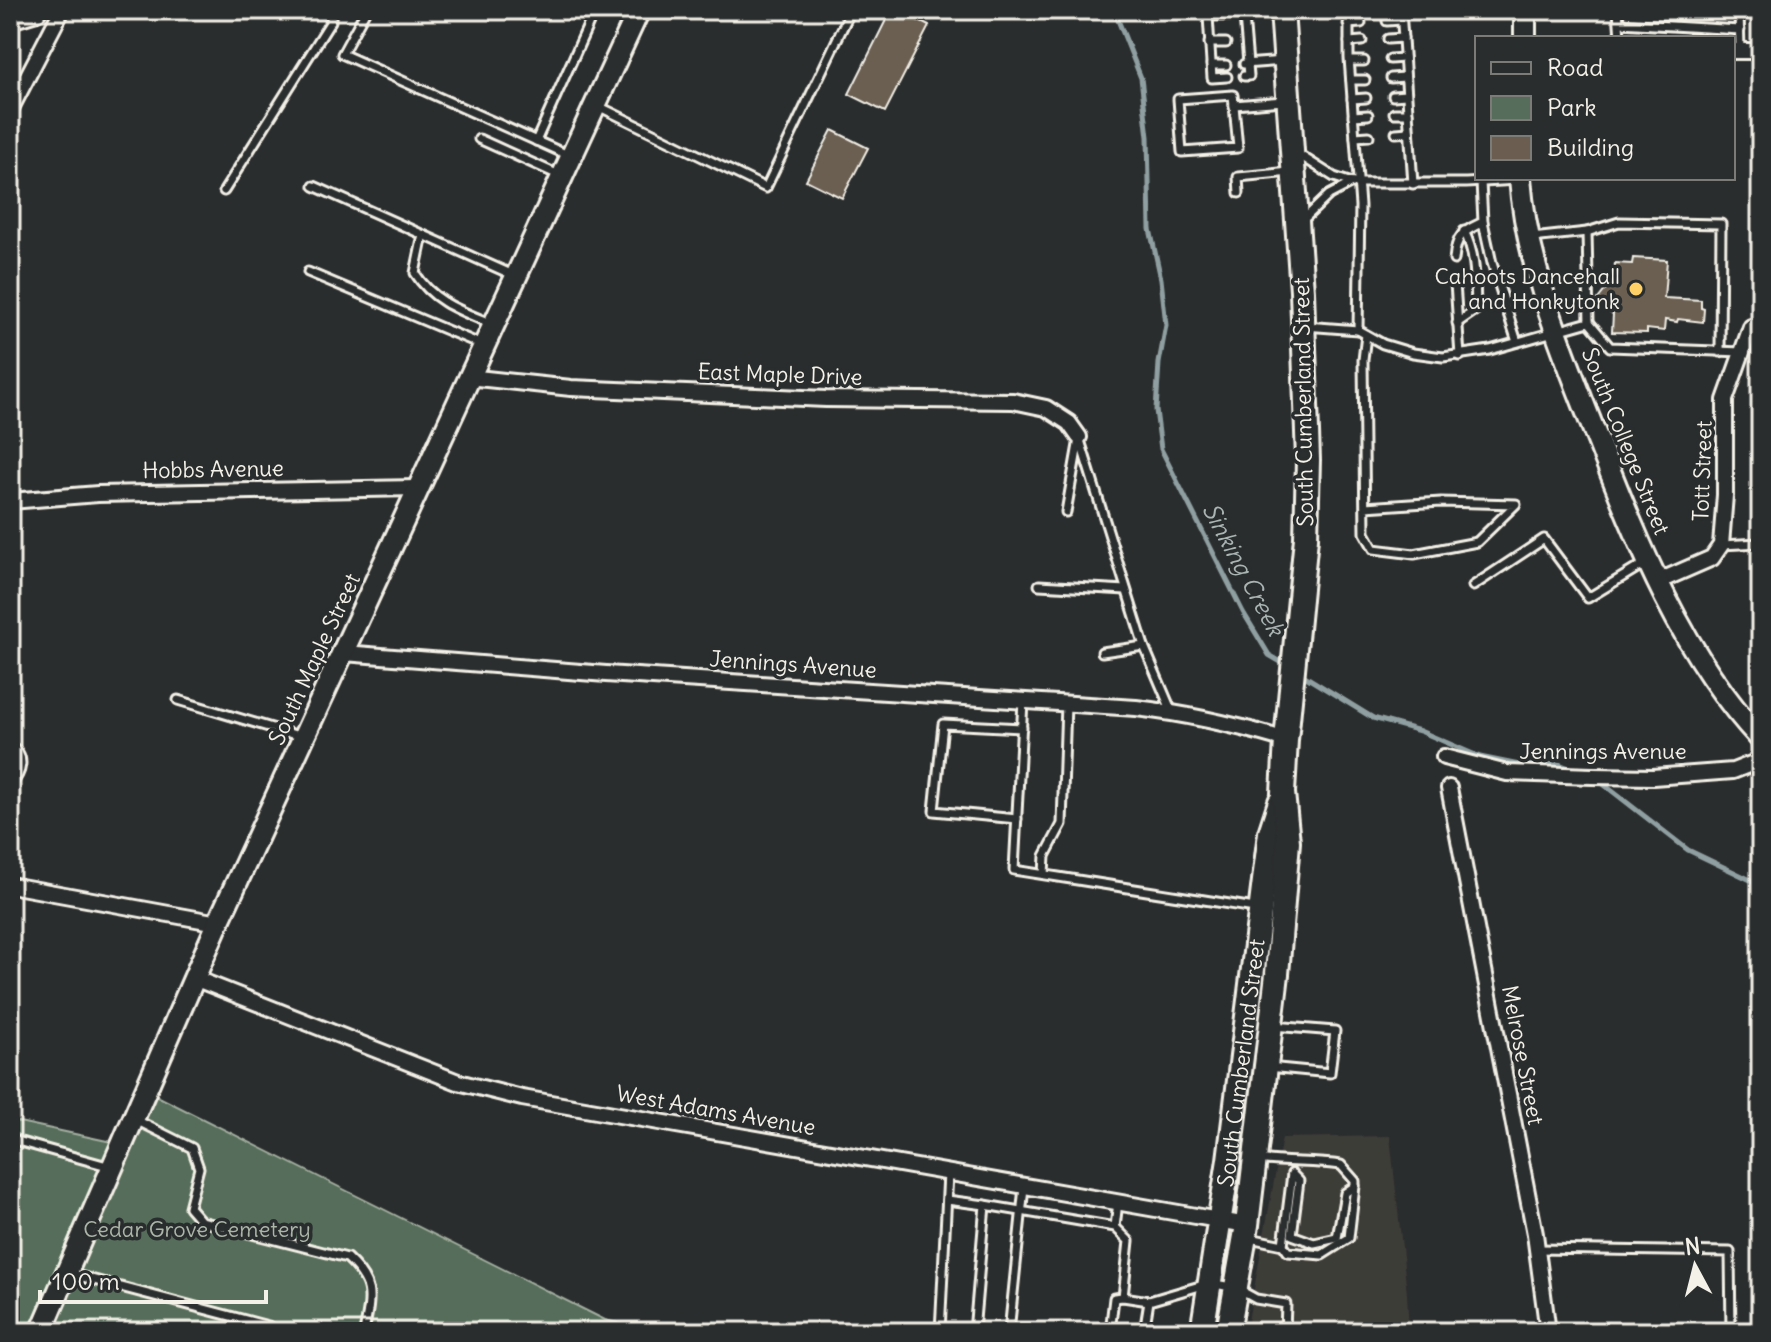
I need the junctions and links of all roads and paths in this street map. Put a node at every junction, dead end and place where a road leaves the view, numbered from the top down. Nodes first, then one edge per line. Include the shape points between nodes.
1 (36, 10) edge
2 (62, 10) edge
3 (331, 10) edge
4 (366, 10) edge
5 (584, 10) edge
6 (639, 10) edge
7 (851, 10) edge
8 (1198, 10) edge
9 (1349, 10) edge
10 (1424, 10) edge
11 (1525, 10) edge
12 (1618, 10) edge
13 (1739, 10) edge
14 (1283, 12) edge
15 (1401, 14) edge
16 (1208, 16) junction
17 (1244, 16) junction
18 (10, 18) edge
19 (1387, 21) dead end
20 (1361, 23) dead end
21 (1620, 23) junction
22 (1348, 24) junction
23 (1740, 30) junction
24 (1525, 36) edge
25 (1620, 36) edge
26 (1403, 38) junction
27 (1388, 39) dead end
28 (1362, 41) dead end
29 (1349, 42) junction
30 (1209, 43) junction
31 (1226, 43) dead end
32 (1736, 51) edge
33 (1761, 51) edge
34 (1404, 58) junction
35 (1390, 59) dead end
36 (1286, 61) junction
37 (1350, 61) junction
38 (1364, 61) dead end
39 (1246, 64) junction
40 (1211, 65) junction
41 (1226, 65) dead end
42 (1244, 76) dead end
43 (1227, 77) dead end
44 (1405, 77) junction
45 (1391, 78) dead end
46 (1351, 80) junction
47 (1365, 80) dead end
48 (1406, 95) junction
49 (1393, 96) dead end
50 (1366, 98) dead end
51 (1352, 99) junction
52 (1289, 101) junction
53 (596, 105) junction
54 (1234, 105) junction
55 (10, 110) edge
56 (1394, 113) dead end
57 (1408, 113) junction
58 (1368, 115) dead end
59 (1353, 116) junction
60 (1409, 132) junction
61 (1396, 133) dead end
62 (1369, 136) dead end
63 (1355, 137) junction
64 (479, 139) dead end
65 (536, 141) junction
66 (572, 157) junction
67 (1293, 161) junction
68 (563, 177) junction
69 (1507, 180) edge
70 (1520, 180) edge
71 (1355, 182) junction
72 (1481, 182) junction
73 (1413, 184) junction
74 (314, 186) dead end
75 (224, 191) dead end
76 (1239, 193) dead end
77 (1483, 222) junction
78 (1297, 225) junction
79 (1464, 231) junction
80 (1587, 232) junction
81 (423, 235) junction
82 (1529, 239) junction
83 (1454, 260) dead end
84 (308, 272) dead end
85 (515, 276) junction
86 (1455, 283) dead end
87 (1589, 322) junction
88 (1457, 323) junction
89 (492, 324) junction
90 (1303, 326) junction
91 (1751, 327) dead end
92 (1556, 330) junction
93 (1362, 332) junction
94 (1517, 342) junction
95 (482, 345) junction
96 (1720, 352) junction
97 (1742, 352) junction
98 (1460, 356) junction
99 (468, 377) junction
100 (1079, 437) junction
101 (417, 488) junction
102 (10, 501) edge
103 (1365, 507) junction
104 (1066, 512) dead end
105 (1761, 543) edge
106 (1721, 545) junction
107 (1649, 561) junction
108 (1657, 582) junction
109 (1039, 585) dead end
110 (1473, 586) dead end
111 (1126, 590) junction
112 (1144, 646) junction
113 (1102, 652) dead end
114 (344, 653) junction
115 (178, 700) dead end
116 (1023, 701) junction
117 (1066, 704) junction
118 (1172, 712) junction
119 (1022, 728) junction
120 (304, 737) junction
121 (1761, 739) edge
122 (1286, 740) junction
123 (10, 745) edge
124 (1444, 757) dead end
125 (1761, 760) edge
126 (10, 786) edge
127 (1449, 788) dead end
128 (1283, 793) junction
129 (1017, 819) junction
130 (1044, 874) junction
131 (10, 885) edge
132 (1260, 909) junction
133 (218, 923) junction
134 (194, 978) junction
135 (1271, 1026) junction
136 (1266, 1066) junction
137 (133, 1118) junction
138 (10, 1139) edge
139 (1256, 1158) junction
140 (1294, 1164) junction
141 (111, 1167) junction
142 (948, 1173) junction
143 (1292, 1174) junction
144 (1024, 1186) junction
145 (1355, 1186) junction
146 (947, 1200) junction
147 (1118, 1202) junction
148 (985, 1205) junction
149 (1021, 1211) junction
150 (1220, 1220) junction
151 (1115, 1227) junction
152 (1246, 1231) junction
153 (1283, 1245) junction
154 (1537, 1249) junction
155 (66, 1272) junction
156 (1210, 1283) junction
157 (1236, 1288) junction
158 (1123, 1297) junction
159 (1149, 1301) junction
160 (41, 1332) edge
161 (277, 1332) edge
162 (364, 1332) edge
163 (940, 1332) edge
164 (974, 1332) edge
165 (1009, 1332) edge
166 (1110, 1332) edge
167 (1144, 1332) edge
168 (1202, 1332) edge
169 (1228, 1332) edge
170 (1285, 1332) edge
171 (1548, 1332) edge
172 (1731, 1332) edge

1 - 18 street
2 - 55 street
3 - 75 lane via 331,21
4 - 65 lane via 342,54
5 - 65 lane via 589,23
6 - 53 street, South Maple Street
7 - 53 lane via 766,188
8 - 16 lane
9 - 22 lane
10 - 15 lane
11 - 24 street
12 - 21 lane
13 - 23 lane
14 - 17 lane
14 - 36 main road, South Cumberland Street
15 - 19 lane
15 - 26 lane
16 - 17 lane
16 - 30 lane
17 - 39 lane
20 - 22 lane
21 - 23 lane
21 - 25 lane
22 - 29 lane
23 - 32 lane
26 - 27 lane
26 - 34 lane
28 - 29 lane
29 - 37 lane
30 - 31 lane
30 - 40 lane
32 - 33 street
34 - 35 lane
34 - 44 lane
36 - 39 lane
36 - 52 main road, South Cumberland Street
37 - 38 lane
37 - 46 lane
39 - 42 lane via 1249,76
40 - 41 lane
40 - 43 lane via 1212,78
44 - 45 lane
44 - 48 lane
46 - 47 lane
46 - 51 lane
48 - 49 lane
48 - 57 lane
50 - 51 lane
51 - 59 lane
52 - 54 lane
52 - 67 main road, South Cumberland Street
53 - 66 street, South Maple Street
54 - 54 lane via 1233,95 1178,99 1182,152 1238,148
56 - 57 lane
57 - 60 lane
58 - 59 lane
59 - 63 lane
60 - 61 lane
60 - 73 lane
62 - 63 lane
63 - 71 lane
64 - 68 lane
65 - 66 lane
66 - 68 street, South Maple Street
67 - 71 lane
67 - 76 lane via 1238,177
67 - 78 main road, South Cumberland Street
68 - 85 street, South Maple Street
69 - 72 lane
70 - 82 street, South College Street
71 - 73 lane
71 - 78 lane via 1329,195
71 - 93 lane
72 - 73 lane
72 - 77 lane
74 - 81 lane
77 - 79 lane
77 - 94 lane
78 - 90 main road, South Cumberland Street
79 - 83 lane via 1455,243
79 - 88 lane via 1474,261 1476,310
80 - 82 lane
80 - 87 lane
80 - 96 lane via 1619,222 1721,224
81 - 85 lane
81 - 89 lane via 415,273 422,284 446,305
82 - 92 street, South College Street
84 - 95 lane
85 - 89 street, South Maple Street
86 - 88 lane
87 - 92 lane
87 - 96 lane via 1610,347
88 - 98 lane
89 - 95 street, South Maple Street
90 - 93 lane
90 - 122 main road, South Cumberland Street via 1308,460 1303,584
91 - 97 street, Tott Street
92 - 94 lane
92 - 107 street, South College Street
93 - 98 lane via 1413,353
93 - 103 lane
94 - 98 lane
95 - 99 street, South Maple Street
96 - 97 lane
97 - 106 street, Tott Street via 1725,400
99 - 100 street, East Maple Drive via 571,388 1013,401 1046,408
99 - 101 street, South Maple Street
100 - 104 lane
100 - 111 lane
101 - 102 street, Hobbs Avenue via 98,494
101 - 114 street, South Maple Street
103 - 103 lane via 1365,533 1374,549 1414,554 1477,542 1516,504
105 - 106 lane
106 - 108 street, Tott Street via 1712,558
107 - 108 street, South College Street
107 - 110 lane via 1588,598 1544,539
108 - 121 street, South College Street via 1732,708
109 - 111 lane
111 - 112 lane
112 - 113 lane
112 - 118 lane
114 - 116 street, Jennings Avenue
114 - 120 street, South Maple Street
115 - 120 lane
116 - 117 street, Jennings Avenue
116 - 119 lane
117 - 118 street, Jennings Avenue
117 - 130 lane via 1062,824 1045,856
118 - 122 street, Jennings Avenue
119 - 129 lane
119 - 129 lane via 943,724 934,811
120 - 133 street, South Maple Street
122 - 128 main road, South Cumberland Street
123 - 126 lane via 22,761 19,777
124 - 125 street, Jennings Avenue via 1507,773 1653,777 1733,771
127 - 154 street, Melrose Street
128 - 132 main road, South Cumberland Street via 1270,833
128 - 135 main road, South Cumberland Street via 1288,842
129 - 130 lane via 1014,870
130 - 132 lane
131 - 133 street
132 - 150 main road, South Cumberland Street
133 - 134 street, South Maple Street
134 - 137 street, South Maple Street
134 - 142 street, West Adams Avenue via 485,1089
135 - 136 main road, South Cumberland Street
135 - 136 lane via 1335,1031 1330,1073
136 - 139 main road, South Cumberland Street
137 - 141 street, South Maple Street
137 - 162 lane via 192,1148 199,1168 189,1207 201,1221 347,1258 363,1273 369,1288
138 - 141 lane
139 - 140 lane
139 - 152 main road, South Cumberland Street
140 - 143 lane
140 - 145 lane via 1309,1160 1341,1165
141 - 155 street, South Maple Street
142 - 144 street, West Adams Avenue
142 - 146 lane
143 - 145 lane via 1299,1181 1292,1235 1314,1243 1337,1238 1345,1193
143 - 153 lane
144 - 147 street, West Adams Avenue
144 - 149 lane
145 - 153 lane via 1349,1238 1322,1255 1288,1252
146 - 148 lane
146 - 163 lane
147 - 150 street, West Adams Avenue
147 - 151 lane
148 - 149 lane
148 - 164 lane
149 - 151 lane
149 - 165 lane
150 - 152 street, West Adams Avenue
150 - 156 main road, South Cumberland Street
151 - 158 lane via 1129,1241
152 - 153 lane
152 - 157 main road, South Cumberland Street
154 - 171 street, Melrose Street
154 - 172 lane via 1730,1252
155 - 160 street, South Maple Street
155 - 161 lane
156 - 157 lane
156 - 159 lane
156 - 168 main road, South Cumberland Street
157 - 169 main road, South Cumberland Street
157 - 170 lane via 1256,1299 1286,1304
158 - 159 lane
158 - 166 lane via 1114,1298
159 - 167 lane

